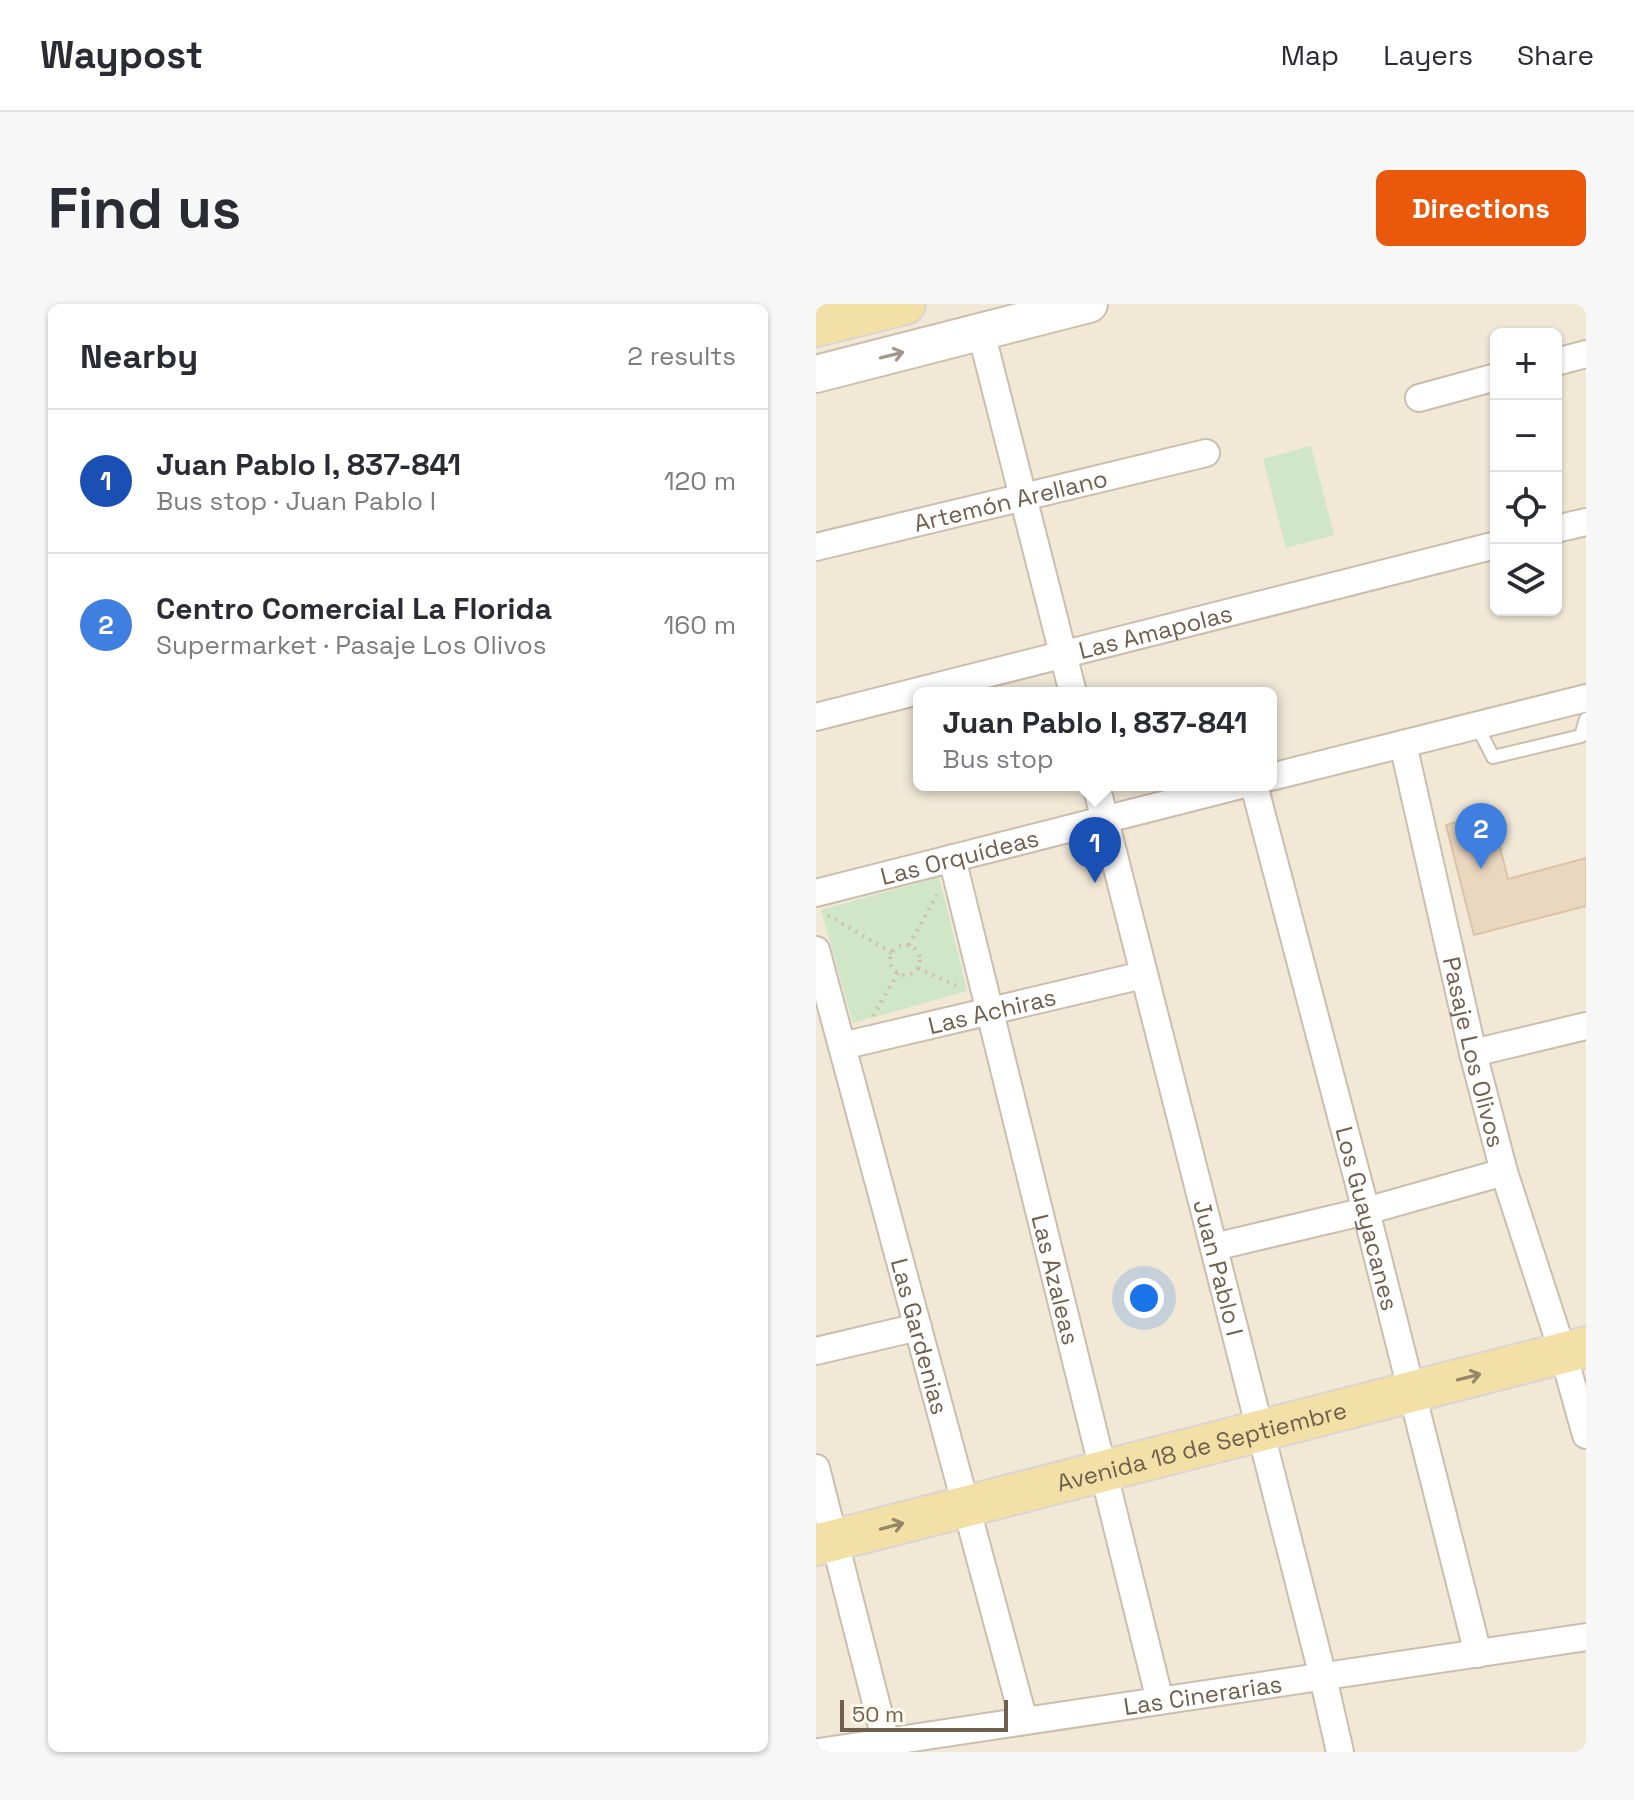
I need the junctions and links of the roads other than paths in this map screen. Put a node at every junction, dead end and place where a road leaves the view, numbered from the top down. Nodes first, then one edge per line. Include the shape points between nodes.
1 (905, 304) edge
2 (1089, 304) edge
3 (816, 326) edge
4 (981, 332) junction
5 (1586, 354) edge
6 (1562, 360) edge
7 (816, 374) edge
8 (1490, 379) edge
9 (1419, 398) dead end
10 (1206, 453) dead end
11 (1022, 499) junction
12 (1586, 522) edge
13 (1562, 528) edge
14 (816, 547) edge
15 (1490, 547) edge
16 (1063, 655) junction
17 (936, 687) edge
18 (1071, 687) edge
19 (913, 693) edge
20 (1586, 698) edge
21 (816, 717) edge
22 (1586, 719) edge
23 (1477, 726) junction
24 (1403, 744) junction
25 (1277, 776) edge
26 (1098, 791) edge
27 (1217, 791) edge
28 (1256, 791) edge
29 (1105, 819) junction
30 (953, 862) junction
31 (816, 893) edge
32 (816, 950) edge
33 (1143, 975) junction
34 (990, 1005) junction
35 (1586, 1026) edge
36 (850, 1044) junction
37 (1473, 1053) junction
38 (1504, 1172) junction
39 (1366, 1211) junction
40 (1214, 1247) junction
41 (918, 1327) junction
42 (1575, 1350) edge
43 (816, 1351) edge
44 (1411, 1392) junction
45 (1260, 1431) junction
46 (1586, 1435) edge
47 (816, 1468) edge
48 (1104, 1471) junction
49 (966, 1506) junction
50 (825, 1543) edge
51 (1586, 1637) edge
52 (1478, 1654) junction
53 (1323, 1677) junction
54 (1160, 1701) junction
55 (1024, 1721) junction
56 (886, 1742) junction
57 (819, 1752) edge
58 (1340, 1752) edge

1 - 3 main road
2 - 4 street
7 -> 4 street
4 - 11 street
5 - 6 street
8 - 9 street
10 - 11 street, Artemón Arellano
11 - 14 street, Artemón Arellano
11 - 16 street
12 - 13 street
15 - 16 street, Las Amapolas
16 - 17 street, Las Amapolas
16 - 18 street
19 - 21 street, Las Amapolas
20 - 23 street
22 - 23 lane via 1581,736 1493,757
23 - 24 street
24 - 25 street
24 - 37 street, Pasaje Los Olivos
26 - 29 street, Juan Pablo I
27 - 29 street, Las Orquídeas
28 - 39 street, Los Guayacanes
29 - 30 street, Las Orquídeas
29 - 33 street, Juan Pablo I
30 - 31 street, Las Orquídeas
30 - 34 street, Las Azaleas
32 - 36 street, Las Gardenias
33 - 34 street, Las Achiras
33 - 40 street, Juan Pablo I
34 - 36 street, Las Achiras
34 - 48 street, Las Azaleas
35 - 37 street
36 - 41 street, Las Gardenias
37 - 38 street, Pasaje Los Olivos
38 - 39 street
38 - 42 street, Pasaje Los Olivos
39 - 40 street
39 - 44 street, Los Guayacanes
40 - 45 street, Juan Pablo I
41 - 43 street
41 - 49 street, Las Gardenias
44 -> 42 main road, Avenida 18 de Septiembre
42 - 46 street, Pasaje Los Olivos
44 - 45 main road, Avenida 18 de Septiembre
44 - 52 street, Los Guayacanes
45 - 48 main road, Avenida 18 de Septiembre
45 - 53 street, Juan Pablo I
47 - 50 street
48 - 49 main road, Avenida 18 de Septiembre
48 - 54 street, Las Azaleas
50 -> 49 main road, Avenida 18 de Septiembre
49 - 55 street, Las Gardenias
50 - 56 street
51 - 52 street, Las Cinerarias
52 - 53 street, Las Cinerarias
53 - 54 street, Las Cinerarias
53 - 58 street, Juan Pablo I
54 - 55 street, Las Cinerarias
55 - 56 street, Las Cinerarias
56 - 57 street, Las Cinerarias

